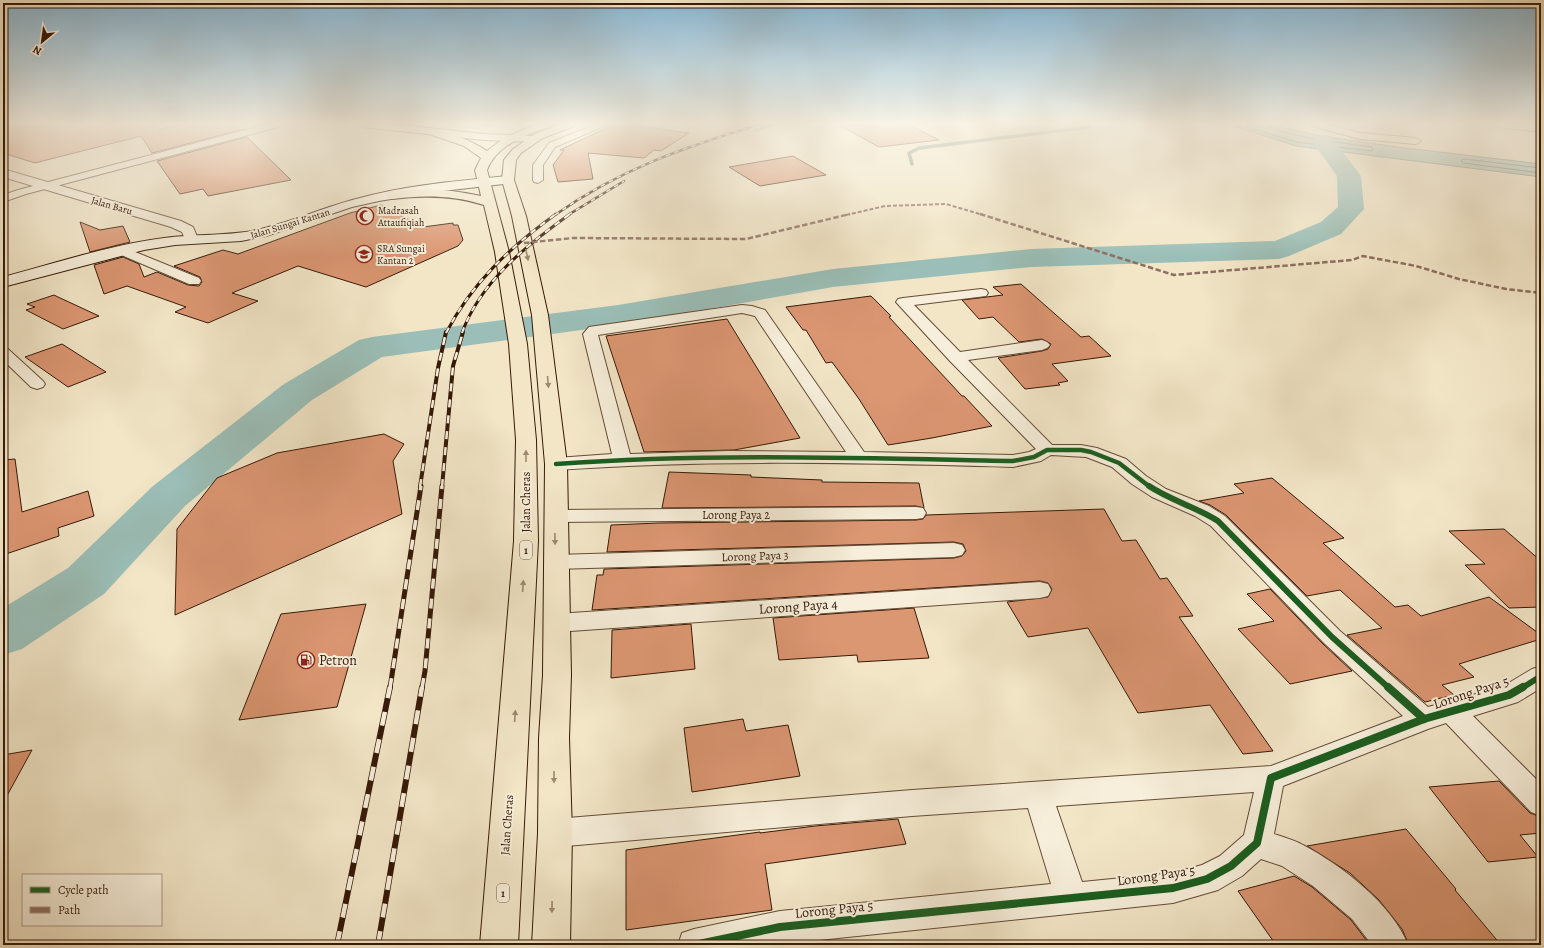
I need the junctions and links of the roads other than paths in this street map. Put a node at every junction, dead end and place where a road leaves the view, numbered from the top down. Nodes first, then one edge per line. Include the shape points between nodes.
1 (116, 168) edge
2 (481, 168) edge
3 (509, 168) edge
4 (538, 168) edge
5 (3, 173) edge
6 (508, 180) junction
7 (538, 180) dead end
8 (485, 182) junction
9 (47, 187) junction
10 (392, 195) junction
11 (3, 199) edge
12 (489, 203) junction
13 (191, 239) junction
14 (123, 251) junction
15 (194, 281) dead end
16 (3, 282) edge
17 (981, 293) dead end
18 (1042, 345) dead end
19 (3, 352) edge
20 (955, 357) junction
21 (37, 384) dead end
22 (1047, 450) junction
23 (622, 458) junction
24 (859, 458) junction
25 (556, 464) junction
26 (916, 513) dead end
27 (555, 516) junction
28 (954, 550) dead end
29 (556, 562) junction
30 (1040, 590) dead end
31 (556, 623) junction
32 (1541, 676) edge
33 (1438, 715) junction
34 (1271, 778) junction
35 (1038, 794) junction
36 (1541, 803) edge
37 (555, 833) junction
38 (1257, 842) junction
39 (1071, 898) junction
40 (499, 945) edge
41 (551, 945) edge
42 (694, 945) edge
43 (1392, 945) edge

1 - 9 street
2 - 8 main road, Jalan Cheras / 1
3 - 6 main road
4 - 7 street
5 - 9 main road, Jalan Baru
6 - 8 main road, Jalan Sungai Kantan
6 -> 25 main road via 519,216 540,315
8 - 10 main road, Jalan Sungai Kantan
8 - 12 main road, Jalan Cheras / 1
9 - 11 street
9 - 13 main road, Jalan Baru via 176,224 188,230
10 - 12 main road via 423,192 455,194
10 - 13 main road, Jalan Sungai Kantan via 360,201 259,234
40 -> 12 main road, Jalan Cheras / 1 via 526,541 526,440 518,344 502,252
13 - 14 main road, Jalan Sungai Kantan
14 - 15 street
14 - 16 main road, Jalan Sungai Kantan
17 - 20 street via 902,302
18 - 20 street
19 - 21 street
20 - 22 street
22 - 24 street via 1034,457 1013,461
22 - 33 street via 1081,450 1103,456 1159,492 1218,521 1332,637
23 - 24 street
23 - 24 street via 590,334 594,330 742,309 760,313
23 - 25 street
25 - 27 main road
26 - 27 street, Lorong Paya 2
27 -> 29 main road
28 - 29 street, Lorong Paya 3
29 - 31 main road
30 - 31 street, Lorong Paya 4
31 -> 37 main road
32 - 33 street, Lorong Paya 5 via 1509,695
33 - 34 street, Lorong Paya 5
33 - 36 street
34 - 35 street, Lorong Paya 5
34 - 38 street
35 - 37 street, Lorong Paya 5
35 - 39 street
37 -> 41 main road
38 - 39 street, Lorong Paya 5 via 1231,866 1207,879 1173,888
38 - 43 street via 1291,854 1324,875 1363,908
39 - 42 street, Lorong Paya 5 via 780,927

